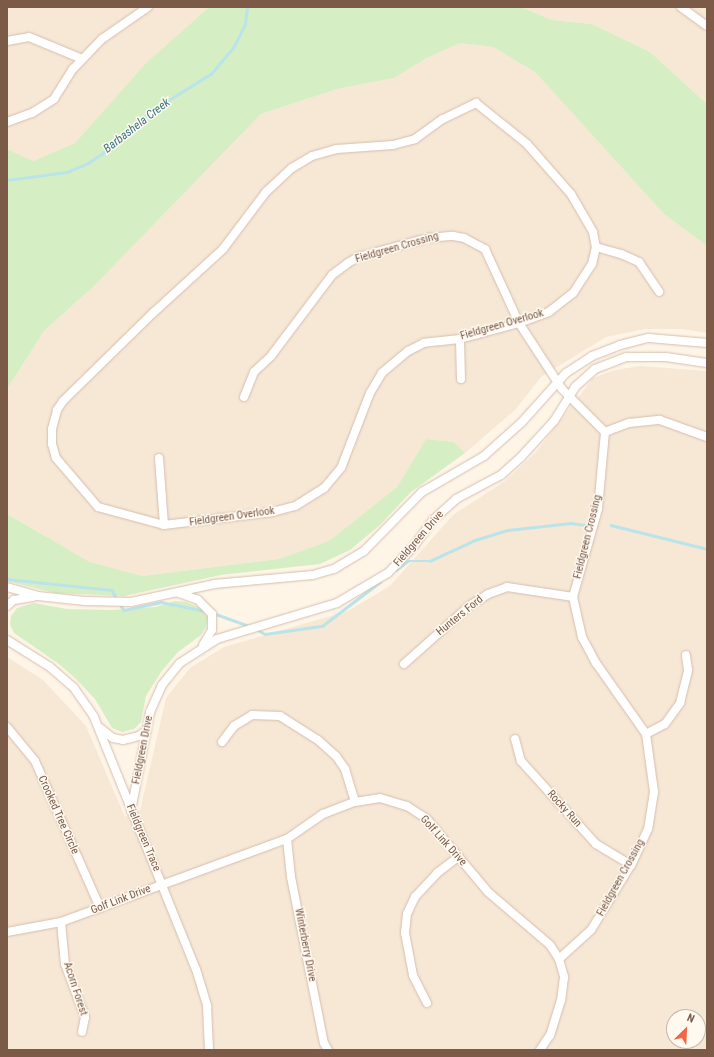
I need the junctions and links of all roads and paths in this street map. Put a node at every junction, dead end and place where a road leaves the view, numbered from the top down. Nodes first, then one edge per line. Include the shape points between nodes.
1 (148, 7) edge
2 (681, 7) edge
3 (707, 26) edge
4 (7, 41) edge
5 (82, 59) junction
6 (7, 122) edge
7 (596, 247) junction
8 (659, 292) dead end
9 (519, 323) junction
10 (460, 339) junction
11 (707, 343) edge
12 (707, 363) edge
13 (461, 379) dead end
14 (557, 382) junction
15 (569, 395) junction
16 (244, 397) dead end
17 (605, 432) junction
18 (707, 437) edge
19 (159, 458) dead end
20 (164, 525) junction
21 (7, 587) edge
22 (178, 593) junction
23 (38, 596) junction
24 (573, 597) junction
25 (7, 606) edge
26 (7, 635) edge
27 (10, 642) edge
28 (198, 650) junction
29 (686, 655) dead end
30 (404, 664) dead end
31 (98, 726) junction
32 (7, 727) edge
33 (147, 730) junction
34 (646, 734) junction
35 (515, 738) dead end
36 (222, 742) dead end
37 (355, 802) junction
38 (131, 811) junction
39 (287, 839) junction
40 (458, 857) junction
41 (631, 865) junction
42 (162, 884) junction
43 (100, 908) junction
44 (61, 922) junction
45 (7, 932) edge
46 (559, 959) junction
47 (427, 1002) dead end
48 (82, 1032) dead end
49 (209, 1050) edge
50 (328, 1050) edge
51 (540, 1050) edge

1 - 5 street via 102,39
2 - 3 street
4 - 5 street via 29,37
5 - 6 street via 54,98 32,113
7 - 8 street via 639,262
7 - 9 street, Fieldgreen Overlook via 592,264 573,293 549,312
7 - 20 street, Fieldgreen Overlook via 593,232 571,194 527,144 476,103 443,119 415,139 393,145 337,150 312,156 292,168 266,192 223,249 63,401 53,421 52,444 56,458 98,507
9 - 10 street, Fieldgreen Overlook
9 - 14 street, Fieldgreen Crossing
9 - 16 street, Fieldgreen Crossing via 484,249 464,238 428,238 358,257 332,275 271,356 254,372
10 - 13 street
10 - 20 street, Fieldgreen Overlook via 424,343 390,365 370,393 340,468 324,488 305,501 272,512
11 - 14 street via 649,338 620,345 592,356
12 - 15 street, Fieldgreen Drive via 666,357 627,358 595,369
14 - 15 street, Fieldgreen Crossing
14 - 22 street via 522,422 484,456 422,492 372,544 346,563 313,575 225,583
15 - 17 street, Fieldgreen Crossing
15 - 28 street, Fieldgreen Drive via 554,421 521,457 500,475 456,499 433,520 414,546 388,573 337,603 217,638
17 - 18 street via 629,423 660,420
17 - 24 street, Fieldgreen Crossing via 598,509
19 - 20 street
21 - 23 street
22 - 23 street via 116,602
22 - 28 street via 198,600 212,614 211,634
23 - 25 street via 14,600
24 - 30 street, Hunters Ford via 507,587 488,594 469,606
24 - 34 street, Fieldgreen Crossing via 582,637 596,663
26 - 27 street, Fieldgreen Trace
27 - 31 street, Fieldgreen Trace via 50,667 74,688
28 - 33 street, Fieldgreen Drive via 180,663 162,685 150,712
29 - 34 street via 688,670 680,703 665,724
31 - 33 street via 106,734 123,740 138,736
31 - 38 street, Fieldgreen Trace
32 - 43 street, Crooked Tree Circle via 35,761
33 - 38 street, Fieldgreen Drive
34 - 41 street, Fieldgreen Crossing via 654,792 648,829
35 - 41 street, Rocky Run via 521,761 596,844
36 - 37 street via 234,726 252,716 280,716 318,740 336,756 345,769
37 - 39 street, Golf Link Drive via 324,814
37 - 40 street, Golf Link Drive via 380,798 407,806 427,819
38 - 42 street, Fieldgreen Trace
39 - 42 street, Golf Link Drive
39 - 50 street, Winterberry Drive via 291,877 324,1043
40 - 46 street, Golf Link Drive via 507,910 550,945
40 - 47 street via 437,873 415,897 407,914 405,933 413,975
41 - 46 street, Fieldgreen Crossing via 591,930
42 - 43 street, Golf Link Drive
42 - 49 street, Fieldgreen Trace via 196,969 207,1006
43 - 44 street, Golf Link Drive
44 - 45 street, Golf Link Drive
44 - 48 street, Acorn Forest via 65,964 85,1017
46 - 51 street, Golf Link Drive via 564,977 562,1000 550,1035

